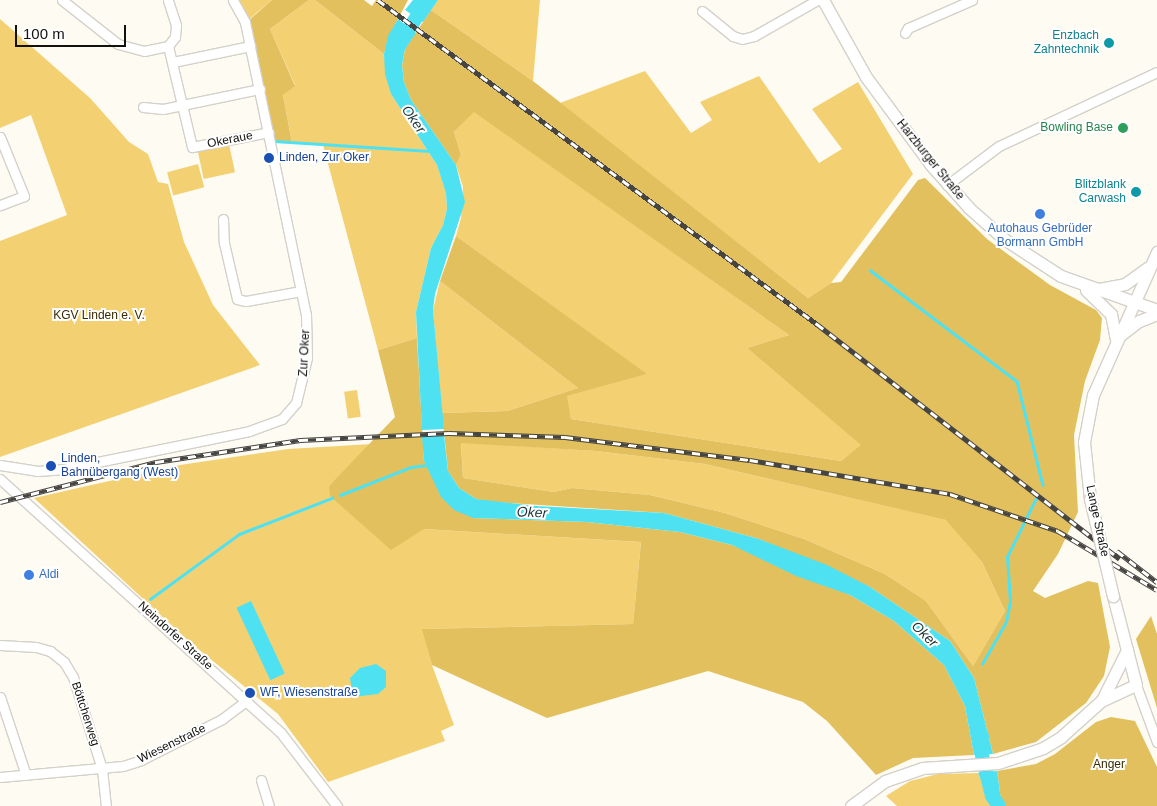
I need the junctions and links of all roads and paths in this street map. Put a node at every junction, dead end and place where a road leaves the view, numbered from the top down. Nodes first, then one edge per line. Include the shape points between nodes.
1 (62, 0) edge
2 (168, 0) edge
3 (233, 0) edge
4 (817, 0) edge
5 (823, 0) edge
6 (972, 0) edge
7 (954, 4) edge
8 (702, 11) dead end
9 (905, 33) dead end
10 (168, 46) junction
11 (250, 46) junction
12 (173, 62) junction
13 (1157, 72) edge
14 (260, 89) junction
15 (182, 105) junction
16 (143, 107) dead end
17 (269, 132) junction
18 (0, 137) edge
19 (947, 185) junction
20 (0, 205) edge
21 (223, 219) dead end
22 (1157, 252) edge
23 (1150, 265) junction
24 (1078, 284) junction
25 (1093, 289) junction
26 (302, 291) junction
27 (1133, 303) junction
28 (1157, 310) edge
29 (1157, 314) edge
30 (1116, 339) junction
31 (0, 465) edge
32 (0, 479) edge
33 (0, 645) edge
34 (1127, 650) junction
35 (1136, 685) junction
36 (0, 697) edge
37 (247, 700) junction
38 (1101, 701) junction
39 (1157, 742) edge
40 (102, 769) junction
41 (26, 775) junction
42 (0, 777) edge
43 (261, 780) dead end
44 (106, 806) edge
45 (269, 806) edge
46 (337, 806) edge
47 (851, 806) edge

1 - 10 street via 118,44 144,51
2 - 10 street via 176,25 175,37
3 - 11 street, Zur Oker via 245,22
4 - 8 street via 754,36 742,39
5 - 19 main road, Harzburger Straße via 866,77
6 - 7 street
7 - 9 street via 908,28
10 - 12 street
11 - 12 street
11 - 14 street, Zur Oker
12 - 15 street
13 - 19 street via 1000,146
14 - 15 street
14 - 17 street, Zur Oker
15 - 16 street via 163,109
15 - 17 street, Okeraue via 192,147
17 - 26 street, Zur Oker
18 - 20 street via 24,196
19 - 24 main road, Harzburger Straße via 1004,239
21 - 26 street via 224,243 237,299 246,301
22 - 23 main road, Lange Straße
23 - 25 main road via 1125,284
23 - 27 main road, Lange Straße
24 - 25 main road, Harzburger Straße
24 - 30 main road via 1111,314
25 - 27 main road, Harzburger Straße
26 - 31 street, Zur Oker via 308,342 304,379 296,403 282,419 249,431 63,469 37,471
27 - 28 main road, Harzburger Straße
27 - 30 main road, Lange Straße
29 - 30 main road via 1139,320
30 - 34 main road, Lange Straße, bridge via 1093,395 1084,442 1090,499
32 - 37 street, Neindorfer Straße
33 - 40 street, Böttcherweg via 36,647 50,651 64,662 73,677
34 - 35 main road, Lange Straße
34 - 38 main road
35 - 38 main road
35 - 39 street, Lange Straße
36 - 41 street
37 - 40 street, Wiesenstraße via 222,719 141,760
37 - 46 street, Neindorfer Straße via 281,733
38 - 47 main road via 1061,736 1017,758 922,768 880,783
40 - 41 street, Wiesenstraße
40 - 44 street, Böttcherweg
41 - 42 street, Wiesenstraße
43 - 45 street

